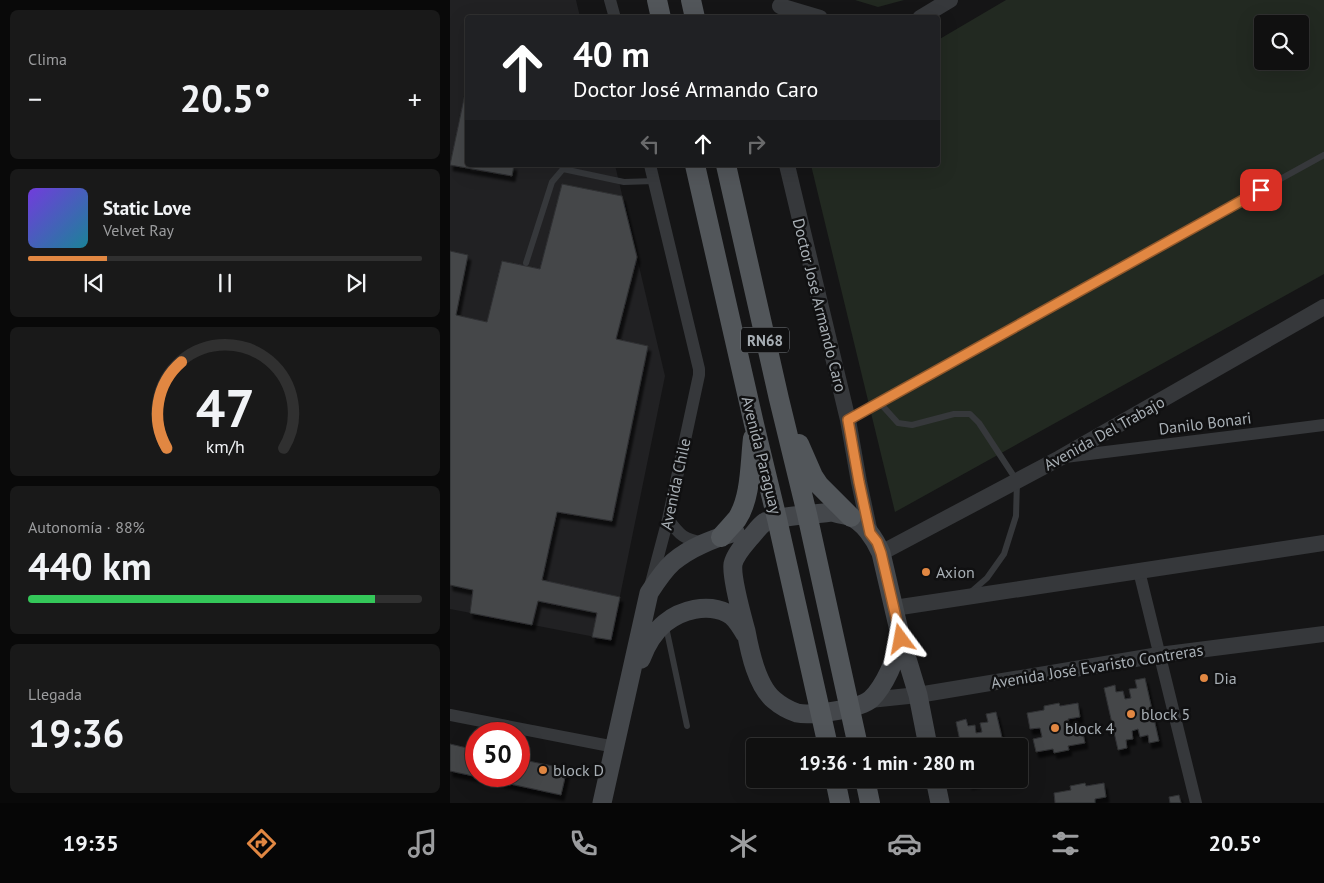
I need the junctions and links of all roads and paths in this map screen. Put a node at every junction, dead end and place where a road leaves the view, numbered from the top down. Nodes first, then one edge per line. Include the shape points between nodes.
1 (610, 0) edge
2 (657, 0) edge
3 (950, 0) edge
4 (779, 6) edge
5 (613, 15) edge
6 (660, 15) edge
7 (810, 15) edge
8 (925, 15) edge
9 (1324, 155) edge
10 (563, 167) edge
11 (650, 167) edge
12 (695, 167) edge
13 (726, 167) edge
14 (787, 167) edge
15 (654, 182) junction
16 (526, 263) dead end
17 (1324, 307) edge
18 (779, 399) junction
19 (879, 402) junction
20 (848, 420) junction
21 (754, 424) junction
22 (1324, 425) edge
23 (1060, 458) junction
24 (1017, 481) junction
25 (807, 514) junction
26 (851, 517) junction
27 (668, 519) junction
28 (771, 521) junction
29 (870, 533) junction
30 (713, 540) junction
31 (1324, 543) edge
32 (881, 553) junction
33 (1139, 572) junction
34 (649, 593) junction
35 (966, 596) junction
36 (894, 608) junction
37 (665, 623) junction
38 (1324, 634) edge
39 (747, 637) junction
40 (901, 639) junction
41 (1159, 655) junction
42 (918, 695) junction
43 (626, 697) junction
44 (870, 700) junction
45 (849, 708) junction
46 (821, 713) junction
47 (450, 715) edge
48 (687, 726) dead end
49 (826, 738) edge
50 (856, 738) edge
51 (926, 738) edge
52 (615, 747) junction
53 (837, 788) edge
54 (867, 788) edge
55 (937, 788) edge
56 (602, 803) edge
57 (840, 803) edge
58 (870, 803) edge
59 (940, 803) edge
60 (1196, 803) edge

1 - 5 street
2 - 6 main road
3 - 8 street
4 - 7 street
9 - 19 lane
10 - 15 lane via 624,182
10 - 16 lane via 552,182
11 - 15 street, Avenida Chile
12 - 21 main road, Avenida Paraguay / RN68
13 - 18 main road, Avenida Paraguay / RN68
14 - 20 street, Doctor José Armando Caro
15 - 27 street, Avenida Chile via 699,369
17 - 23 street, Avenida Del Trabajo
18 - 25 main road, Avenida Paraguay / RN68
18 - 26 main road via 816,480
19 - 20 lane
19 - 24 lane via 898,423 912,425 954,414 970,414
20 - 29 street, Doctor José Armando Caro
21 - 28 main road, Avenida Paraguay / RN68
21 - 30 main road via 744,506 737,519
22 - 23 street, Danilo Bonari
23 - 24 street, Avenida Del Trabajo
24 - 32 street, Avenida Del Trabajo
24 - 35 lane via 1016,516 1004,554 986,578
25 - 26 main road via 832,512
25 - 28 main road
25 - 45 main road, Avenida Paraguay / RN68
26 - 29 main road
27 - 30 street via 680,535 689,540
27 - 34 street, Avenida Chile
28 - 30 main road
28 - 39 main road via 743,546 733,564
28 - 46 main road, Avenida Paraguay / RN68
29 - 32 main road
30 - 34 main road via 673,562
31 - 33 street
32 - 36 main road
33 - 35 street
33 - 41 street
34 - 43 main road, Avenida Chile
35 - 36 street
36 - 40 main road
37 - 39 main road via 683,612 700,608 717,610 736,620
37 - 43 main road via 644,650
37 - 48 lane
38 - 41 street, Avenida José Evaristo Contreras
39 - 46 main road via 765,691 785,708 799,713
40 - 42 main road
40 - 44 main road via 891,669
41 - 42 street, Avenida José Evaristo Contreras
41 - 60 street
42 - 44 street, Avenida José Evaristo Contreras
42 - 51 main road
43 - 52 main road, Avenida Chile
44 - 45 main road
45 - 46 main road
45 - 50 main road, Avenida Paraguay / RN68
46 - 49 main road, Avenida Paraguay / RN68
47 - 52 street
52 - 56 main road, Avenida Chile
53 - 57 main road
54 - 58 main road
55 - 59 main road

